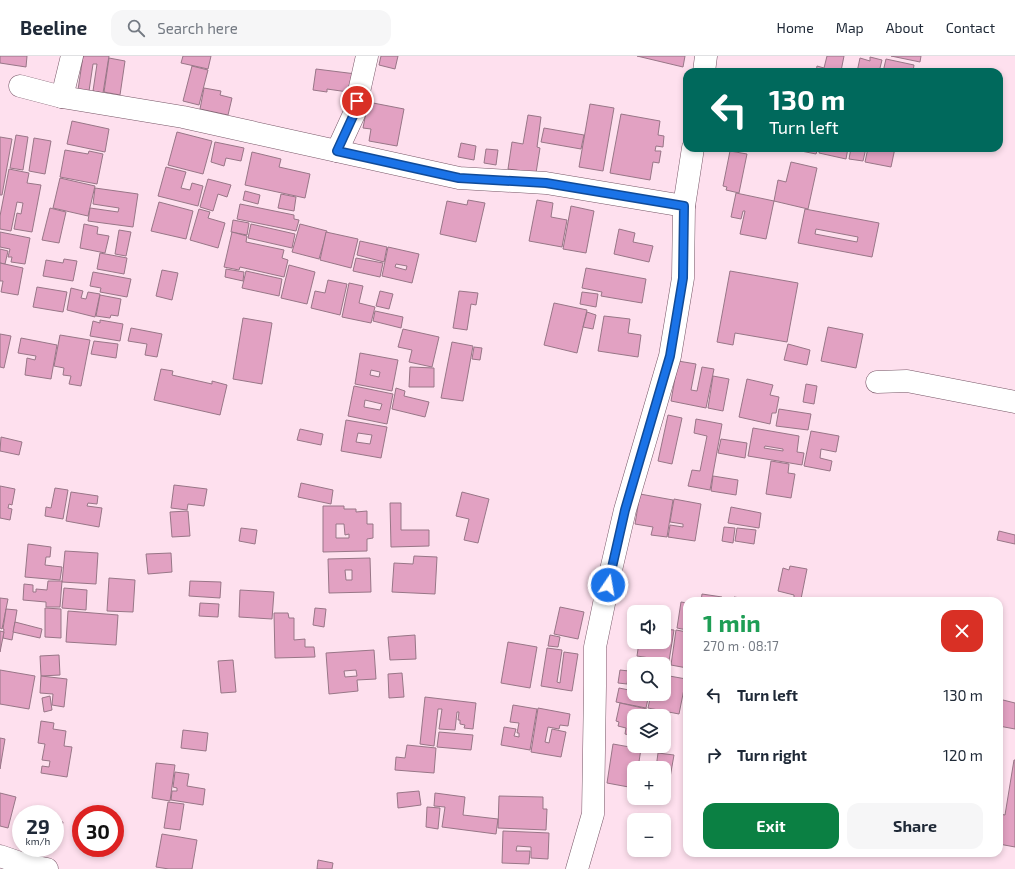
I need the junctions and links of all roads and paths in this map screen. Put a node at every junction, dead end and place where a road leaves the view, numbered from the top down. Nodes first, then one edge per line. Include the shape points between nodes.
1 (72, 56) edge
2 (367, 56) edge
3 (706, 56) edge
4 (704, 68) edge
5 (20, 86) dead end
6 (62, 97) junction
7 (337, 151) junction
8 (692, 152) edge
9 (684, 206) junction
10 (877, 382) dead end
11 (1015, 402) edge
12 (0, 856) edge
13 (47, 869) edge
14 (577, 869) edge

1 - 6 street
2 - 7 street via 354,114
3 - 4 street
5 - 6 street
6 - 7 street via 183,117
7 - 9 street via 459,178 546,183
8 - 9 street
9 - 14 street via 683,278 670,356 625,510 595,647 593,814
10 - 11 street via 907,381
12 - 13 street

